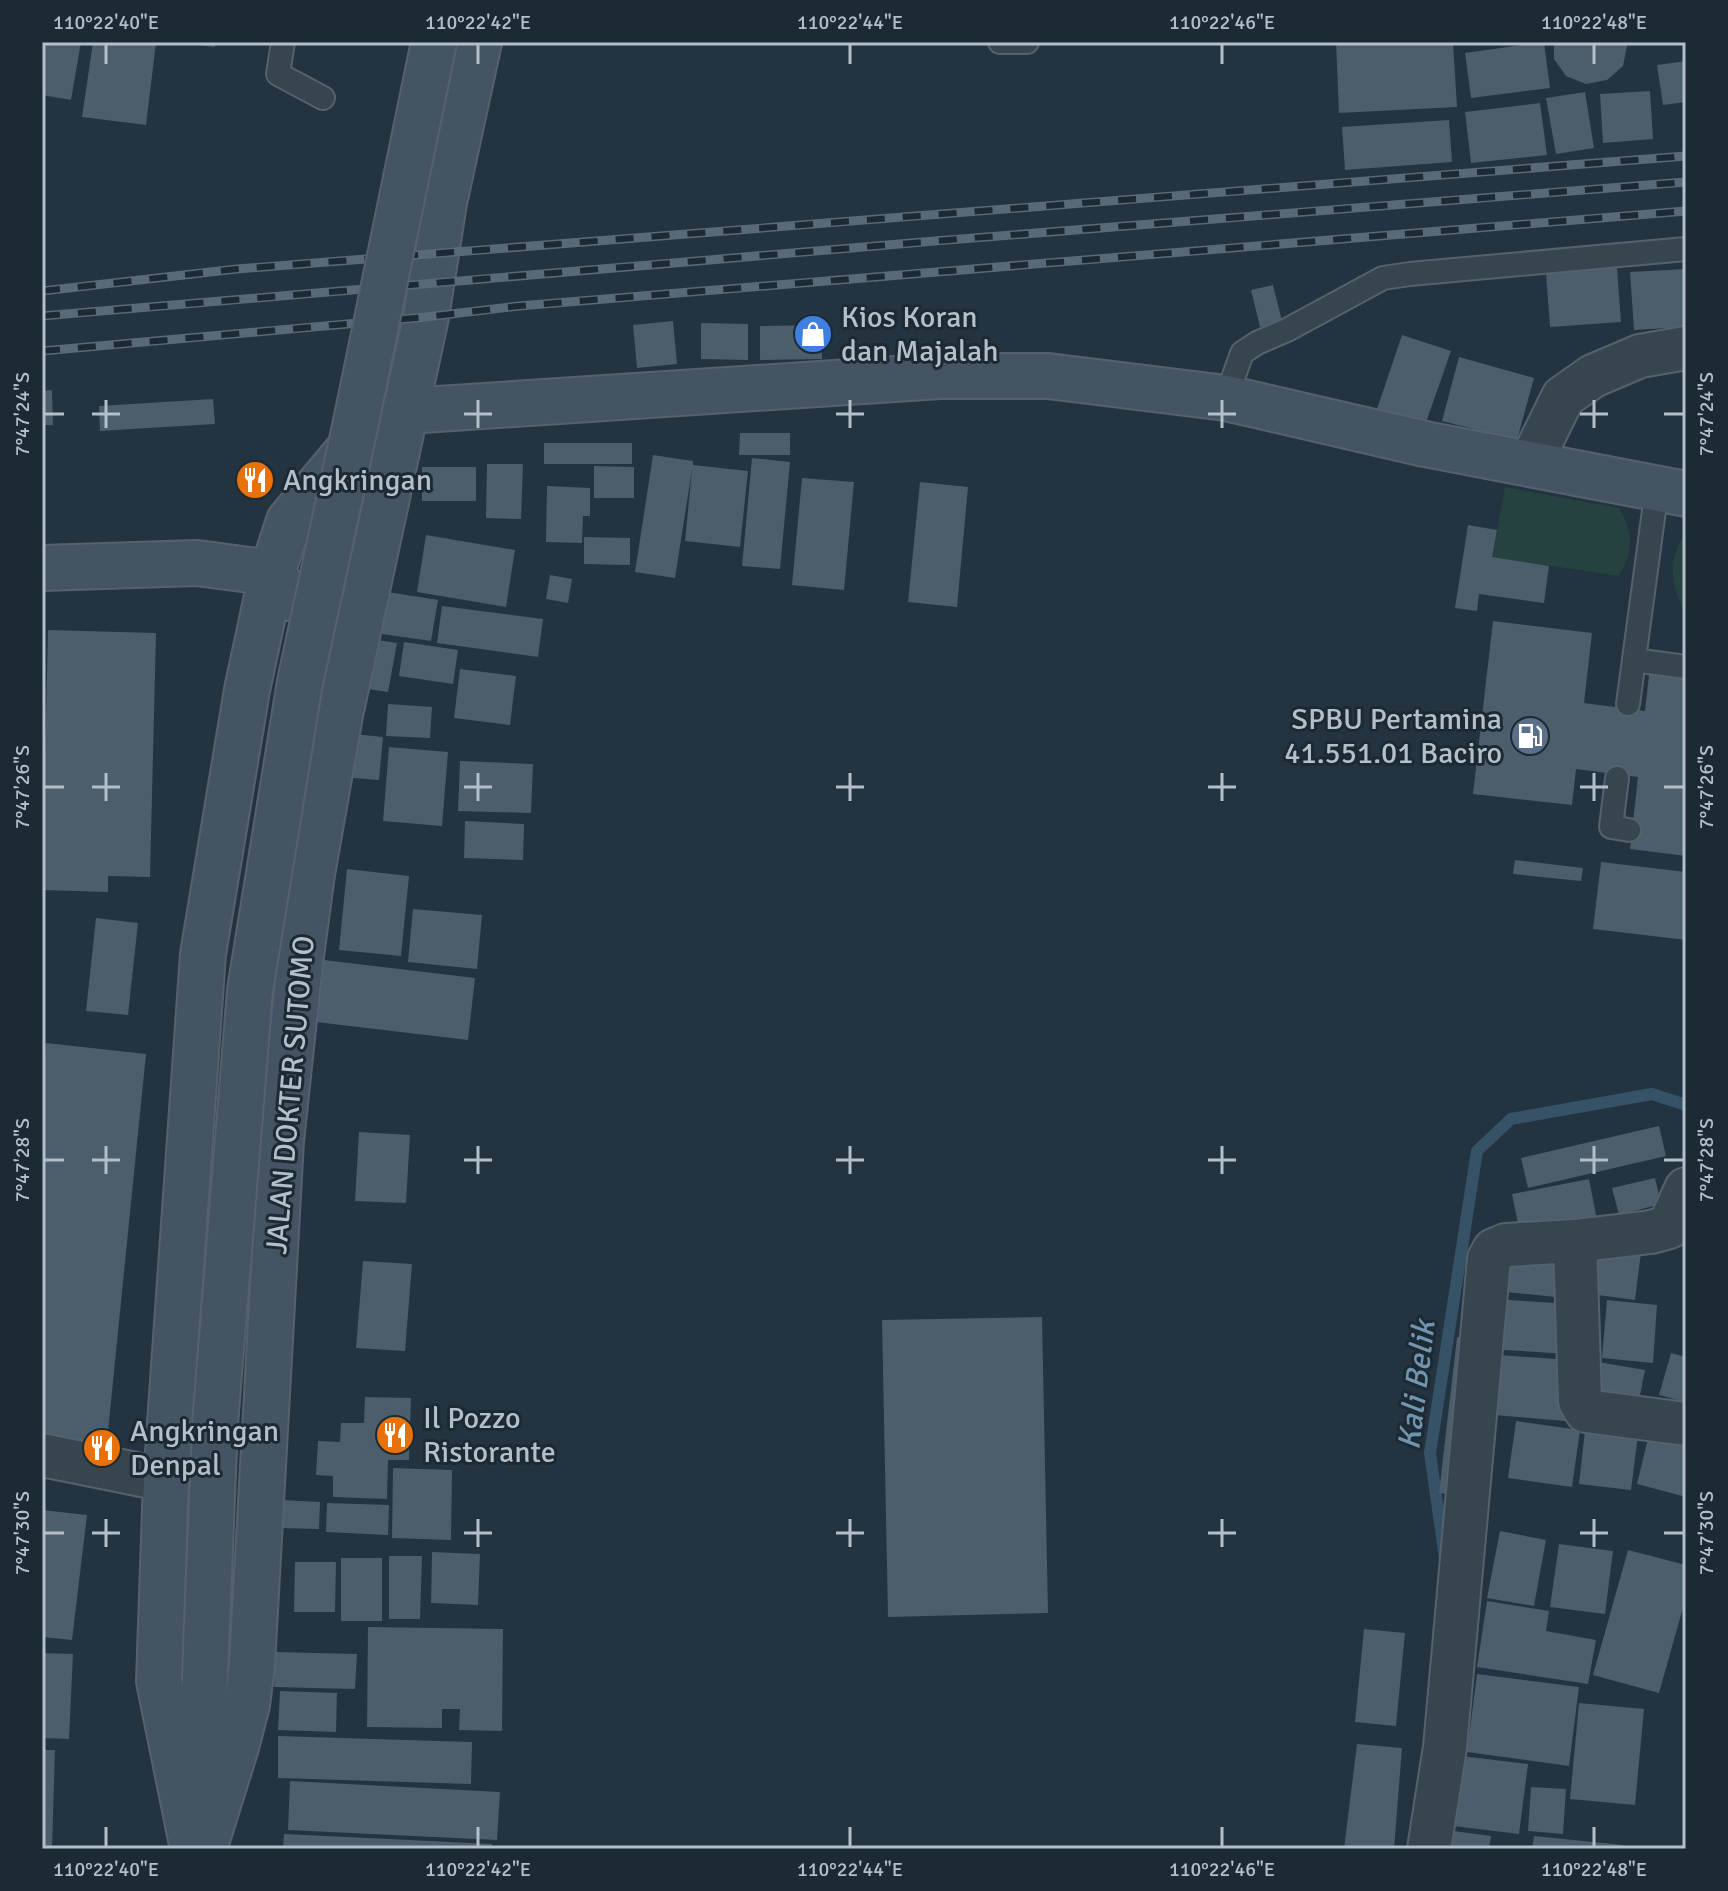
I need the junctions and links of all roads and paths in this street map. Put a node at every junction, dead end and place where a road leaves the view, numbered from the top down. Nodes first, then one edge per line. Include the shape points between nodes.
1 (283, 42) edge
2 (412, 42) edge
3 (434, 42) edge
4 (479, 42) edge
5 (1000, 42) edge
6 (1027, 42) edge
7 (323, 98) dead end
8 (444, 203) junction
9 (1686, 249) edge
10 (1686, 348) edge
11 (1226, 398) junction
12 (407, 411) junction
13 (1530, 464) junction
14 (1672, 491) edge
15 (42, 568) edge
16 (272, 573) junction
17 (1634, 660) junction
18 (1686, 667) edge
19 (349, 678) junction
20 (1628, 704) dead end
21 (1617, 778) dead end
22 (227, 808) junction
23 (323, 819) junction
24 (1629, 830) dead end
25 (1686, 1189) edge
26 (1575, 1241) junction
27 (1686, 1424) edge
28 (42, 1455) edge
29 (166, 1480) junction
30 (198, 1849) edge
31 (1429, 1849) edge

1 - 7 lane via 278,74
2 - 8 main road via 414,94
3 - 30 main road, JALAN DOKTER SUTOMO, bridge via 300,682 250,990 215,1424
4 - 8 main road, JALAN DOKTER SUTOMO
5 - 6 lane
8 - 12 main road, JALAN DOKTER SUTOMO
9 - 11 lane via 1383,278 1242,353
10 - 13 street via 1640,356 1593,376 1563,397
11 - 12 main road via 1048,376 940,376
11 - 13 main road
12 - 16 main road via 361,435 298,510 289,521
12 - 19 main road, JALAN DOKTER SUTOMO
13 - 14 main road
14 - 17 lane
15 - 16 main road via 197,563
16 - 19 main road
16 - 22 main road
17 - 18 lane
17 - 20 lane
19 - 23 main road, JALAN DOKTER SUTOMO
21 - 24 lane via 1611,827
22 - 23 main road via 256,788 300,794
22 - 29 main road via 203,954
23 - 30 main road, JALAN DOKTER SUTOMO via 300,963 281,1141 252,1665 236,1747
25 - 26 street via 1669,1227
26 - 27 street via 1580,1401 1586,1411
26 - 31 street via 1506,1245 1489,1259 1445,1747
28 - 29 street
29 - 30 main road via 159,1681

